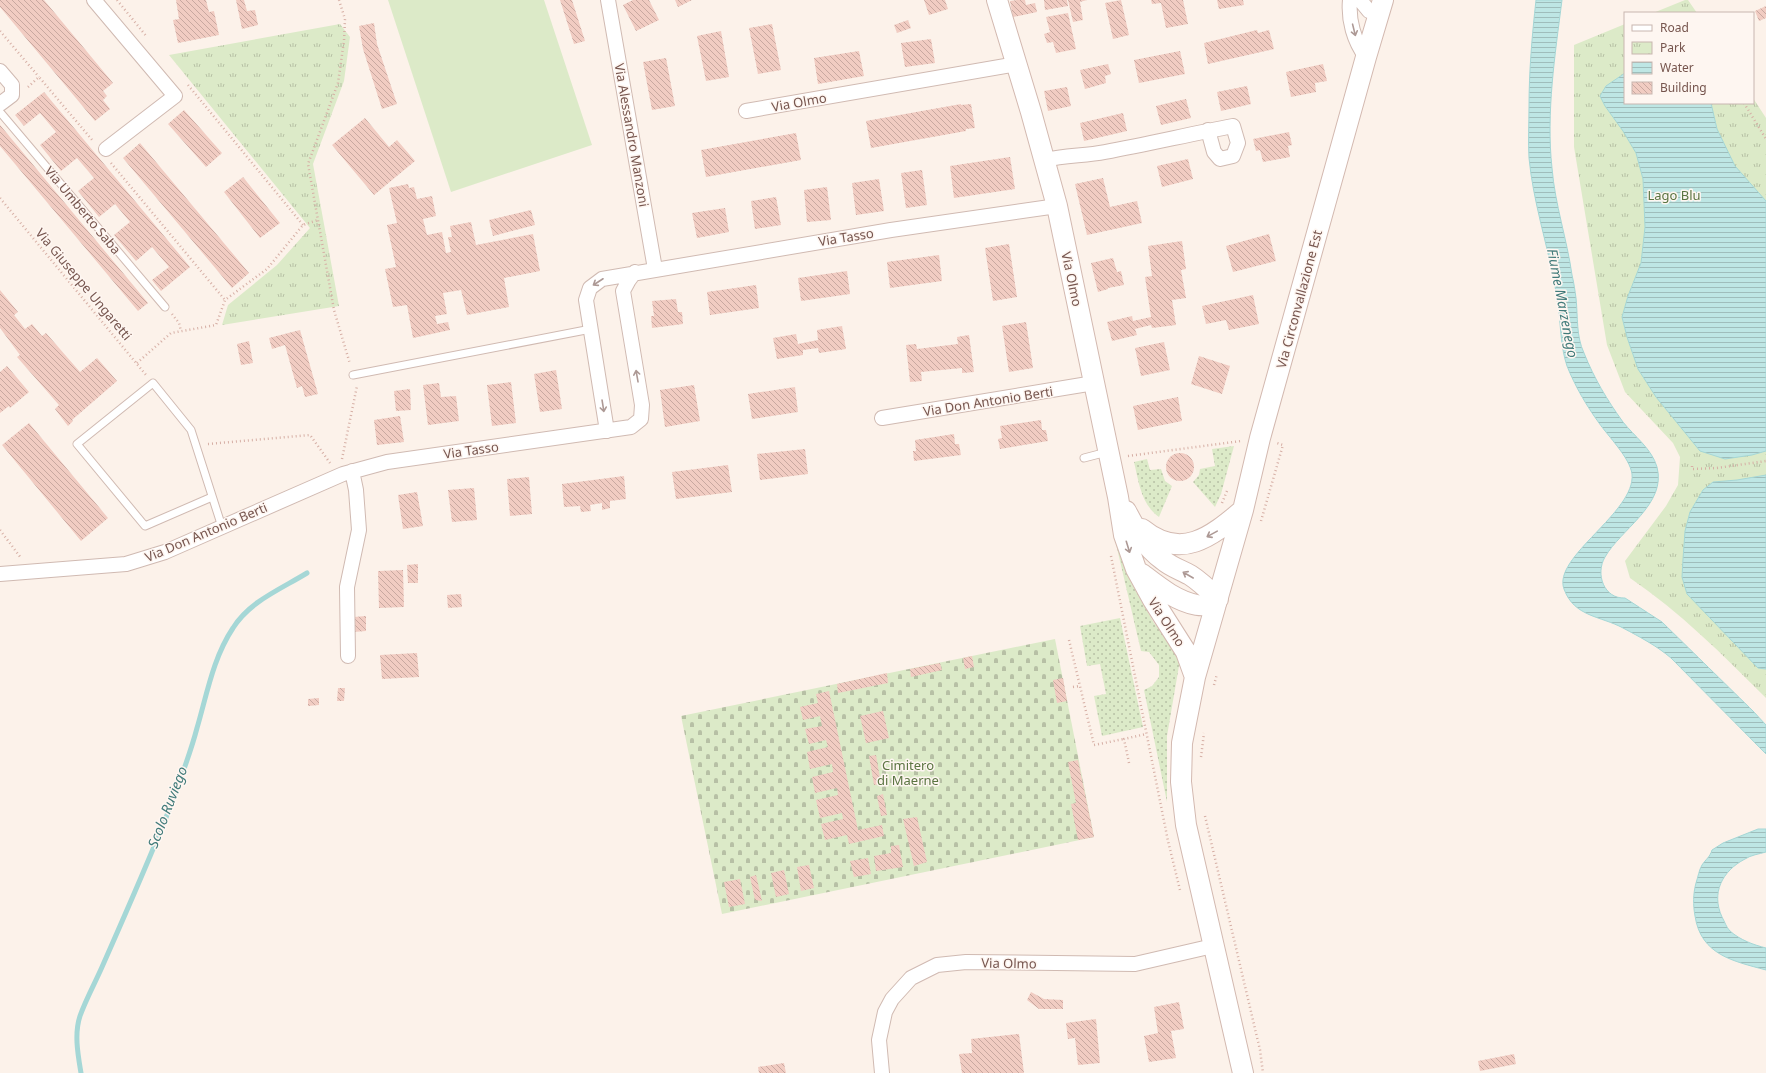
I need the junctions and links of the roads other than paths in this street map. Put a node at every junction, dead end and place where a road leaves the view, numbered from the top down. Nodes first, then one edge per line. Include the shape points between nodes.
1 (94, 0) edge
2 (608, 0) edge
3 (997, 0) edge
4 (1350, 0) edge
5 (1360, 0) edge
6 (1381, 7) edge
7 (1366, 57) junction
8 (1017, 64) junction
9 (0, 71) edge
10 (0, 104) edge
11 (0, 112) edge
12 (746, 112) dead end
13 (1208, 130) dead end
14 (104, 151) road end
15 (1045, 160) junction
16 (1057, 206) junction
17 (655, 269) junction
18 (635, 272) junction
19 (165, 307) road end
20 (591, 329) junction
21 (353, 375) road end
22 (1094, 383) junction
23 (882, 418) dead end
24 (607, 431) junction
25 (1109, 452) junction
26 (1084, 458) dead end
27 (347, 466) junction
28 (333, 470) joint
29 (212, 497) junction
30 (1118, 497) junction
31 (1243, 510) junction
32 (1132, 522) junction
33 (222, 526) junction
34 (1136, 569) junction
35 (0, 574) edge
36 (1217, 602) junction
37 (348, 656) dead end
38 (1195, 677) junction
39 (1213, 946) junction
40 (882, 1073) edge
41 (1243, 1073) edge

1 - 14 street via 175,96
2 - 17 street, Via Alessandro Manzoni
3 - 8 street, Via Olmo
4 -> 7 street via 1349,11 1356,40
5 - 6 street via 1369,11
6 - 7 street, Via Circonvallazione Est
7 - 31 street, Via Circonvallazione Est via 1260,438
8 - 12 street, Via Olmo
8 - 15 street, Via Olmo
9 - 10 street via 12,85 12,95
11 - 19 lane, Via Umberto Saba
13 - 15 street via 1103,152
15 - 16 street, Via Olmo
16 - 17 street, Via Tasso
16 - 22 street, Via Olmo
17 - 18 street, Via Tasso
18 -> 20 street, Via Tasso via 602,279 590,288 586,300
24 -> 18 street, Via Tasso via 631,427 641,419 642,405 623,291
20 - 21 lane
20 -> 24 street, Via Tasso
22 - 23 street, Via Don Antonio Berti
22 - 25 street, Via Olmo
24 - 27 street, Via Tasso
25 - 26 lane
25 - 30 street, Via Olmo
27 - 28 street, Via Tasso
27 - 37 street via 356,490 359,530 347,587
28 - 33 street, Via Don Antonio Berti
29 - 29 lane via 145,526 77,444 153,383 191,430
29 - 33 lane
30 - 32 street, Via Olmo
30 -> 34 street, Via Olmo via 1124,535
31 -> 32 street, Via Olmo via 1220,530 1194,543 1182,545 1163,543 1149,536
31 - 36 street, Via Circonvallazione Est
36 -> 32 street, Via Olmo via 1206,586 1163,561 1142,540
33 - 35 street, Via Don Antonio Berti via 165,552 126,564
34 - 36 street, Via Olmo via 1165,591 1182,600 1199,606
34 - 38 street, Via Olmo via 1152,600 1186,652
36 - 38 street, Via Olmo
38 - 39 street, Via Olmo via 1182,743 1181,782 1186,825
39 - 40 street, Via Olmo via 1134,964 966,962 937,965 912,978 885,1012 879,1040
39 - 41 street, Via Olmo

